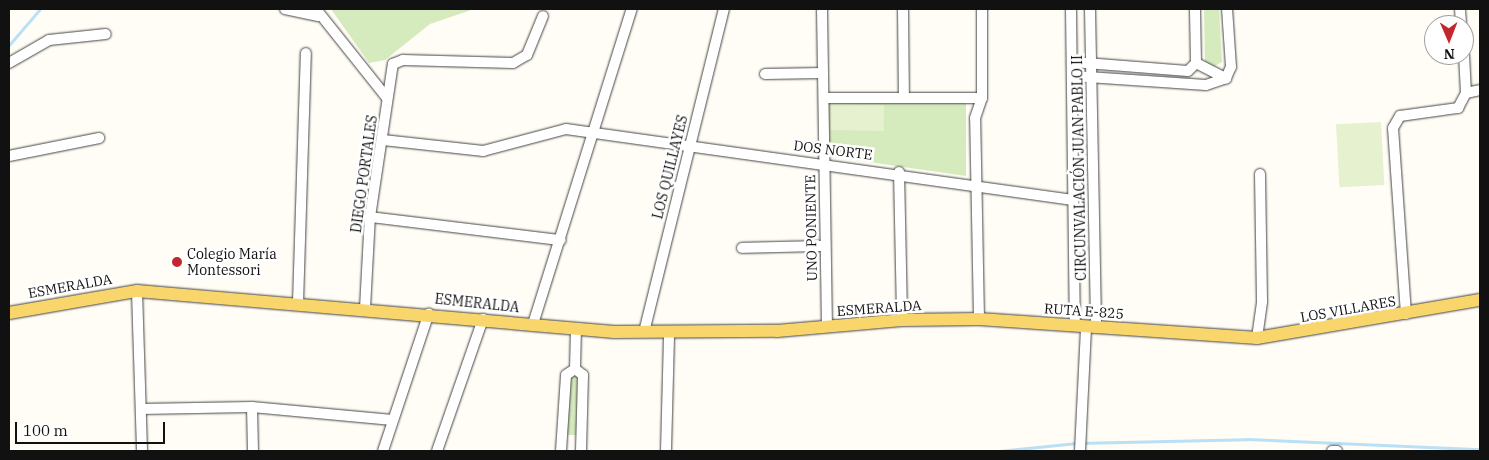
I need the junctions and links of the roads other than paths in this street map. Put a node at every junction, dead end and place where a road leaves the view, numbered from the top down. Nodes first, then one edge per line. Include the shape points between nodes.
1 (285, 9) edge
2 (632, 9) edge
3 (724, 9) edge
4 (822, 9) edge
5 (903, 9) edge
6 (982, 9) edge
7 (1072, 9) edge
8 (1090, 9) edge
9 (1195, 9) edge
10 (1227, 9) edge
11 (317, 12) edge
12 (542, 16) dead end
13 (106, 34) dead end
14 (306, 53) dead end
15 (1073, 62) junction
16 (1091, 62) junction
17 (9, 63) edge
18 (1196, 63) junction
19 (1465, 65) edge
20 (823, 73) junction
21 (765, 74) dead end
22 (1072, 76) junction
23 (1092, 77) junction
24 (1226, 78) junction
25 (1480, 90) edge
26 (1466, 93) junction
27 (387, 98) junction
28 (824, 98) junction
29 (904, 98) junction
30 (982, 98) junction
31 (589, 134) junction
32 (99, 138) dead end
33 (383, 140) junction
34 (690, 146) junction
35 (9, 156) edge
36 (824, 163) junction
37 (899, 172) junction
38 (1260, 174) dead end
39 (975, 184) junction
40 (1073, 200) junction
41 (370, 217) junction
42 (561, 240) junction
43 (825, 246) junction
44 (742, 248) dead end
45 (137, 291) junction
46 (1480, 300) edge
47 (298, 303) junction
48 (365, 308) junction
49 (9, 313) edge
50 (429, 313) junction
51 (1406, 314) junction
52 (945, 318) joint
53 (483, 319) junction
54 (978, 319) junction
55 (902, 320) junction
56 (533, 324) junction
57 (1086, 326) junction
58 (827, 327) junction
59 (576, 329) junction
60 (644, 332) junction
61 (669, 333) junction
62 (1220, 336) joint
63 (1257, 338) junction
64 (575, 369) junction
65 (252, 406) junction
66 (141, 408) junction
67 (392, 420) junction
68 (564, 437) junction
69 (582, 437) junction
70 (1080, 450) edge
71 (142, 451) edge
72 (253, 451) edge
73 (383, 451) edge
74 (437, 451) edge
75 (561, 451) edge
76 (581, 451) edge
77 (666, 451) edge
78 (1332, 451) edge
79 (1337, 451) edge

1 - 11 street
2 - 31 street
3 - 34 street, LOS QUILLAYES
4 - 20 street, UNO PONIENTE
5 - 29 street
6 - 30 street
7 - 15 street, CIRCUNVALACIÓN JUAN PABLO II
8 - 16 street, CIRCUNVALACIÓN JUAN PABLO II
9 - 18 street
10 - 24 street via 1231,67
11 - 27 street, DIEGO PORTALES
12 - 27 street via 527,55 513,63 396,62
13 - 17 street via 49,40
14 - 47 street
15 - 16 street
15 - 22 street, CIRCUNVALACIÓN JUAN PABLO II
16 - 18 street via 1188,71
16 - 23 street, CIRCUNVALACIÓN JUAN PABLO II
18 - 24 street
19 - 26 street
20 - 21 street
20 - 28 street, UNO PONIENTE
22 - 23 street
22 - 40 street, CIRCUNVALACIÓN JUAN PABLO II
23 - 24 street via 1206,85
23 - 57 street, CIRCUNVALACIÓN JUAN PABLO II
25 - 26 street
26 - 51 street via 1458,108 1400,116 1394,128
27 - 33 street, DIEGO PORTALES
28 - 29 street
28 - 36 street, UNO PONIENTE
29 - 30 street
30 - 39 street via 975,118
31 - 33 street, DOS NORTE via 560,128 483,150
31 - 34 street, DOS NORTE
31 - 42 street
32 - 35 street
33 - 41 street, DIEGO PORTALES
34 - 36 street, DOS NORTE
34 - 60 street, LOS QUILLAYES
36 - 37 street, DOS NORTE
36 - 43 street, UNO PONIENTE
37 - 39 street, DOS NORTE
37 - 55 street
38 - 63 street via 1262,301
39 - 40 street, DOS NORTE
39 - 54 street
40 - 57 street, CIRCUNVALACIÓN JUAN PABLO II
41 - 42 street
41 - 48 street, DIEGO PORTALES
42 - 56 street
43 - 44 street
43 - 58 street, UNO PONIENTE
45 - 47 main road, ESMERALDA
45 - 49 main road, ESMERALDA
45 - 66 street
46 - 51 main road, LOS VILLARES
47 - 48 main road, ESMERALDA
48 - 50 main road, ESMERALDA
50 - 53 main road, ESMERALDA
50 - 67 street
51 - 63 main road, LOS VILLARES
52 - 54 main road, RUTA E-825
52 - 55 main road, ESMERALDA
53 - 56 main road, ESMERALDA
53 - 74 street
54 - 57 main road, RUTA E-825
55 - 58 main road, ESMERALDA
56 - 59 main road, ESMERALDA
57 - 62 main road, RUTA E-825
57 - 70 street
58 - 61 main road, ESMERALDA
59 - 60 main road, ESMERALDA
59 - 64 street
60 - 61 main road, ESMERALDA
61 - 77 street
62 - 63 main road, LOS VILLARES
64 - 68 street via 566,374
64 - 69 street via 583,375
65 - 66 street
65 - 67 street
65 - 72 street
66 - 71 street
67 - 73 street
68 - 69 street
68 - 75 street
69 - 76 street
78 - 79 street

